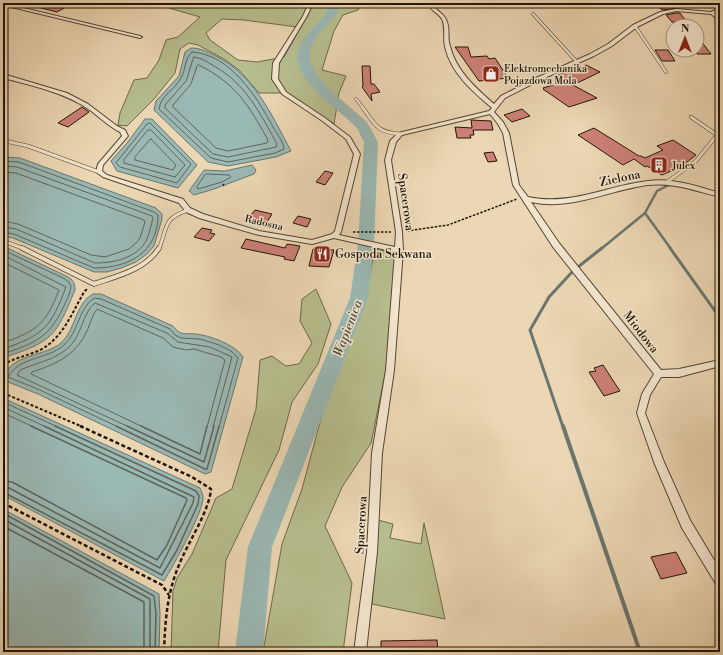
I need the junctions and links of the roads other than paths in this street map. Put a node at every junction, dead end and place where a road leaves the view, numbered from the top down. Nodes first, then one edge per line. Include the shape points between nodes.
1 (311, 3) edge
2 (430, 3) edge
3 (3, 4) edge
4 (720, 9) edge
5 (712, 13) junction
6 (533, 14) dead end
7 (720, 20) edge
8 (635, 26) junction
9 (140, 37) dead end
10 (717, 49) dead end
11 (720, 52) edge
12 (577, 62) junction
13 (666, 72) dead end
14 (3, 76) edge
15 (356, 99) dead end
16 (492, 109) junction
17 (691, 117) dead end
18 (400, 134) junction
19 (5, 141) dead end
20 (99, 172) junction
21 (667, 182) junction
22 (720, 195) edge
23 (525, 198) junction
24 (188, 210) junction
25 (334, 236) junction
26 (3, 241) edge
27 (399, 250) junction
28 (720, 363) edge
29 (659, 374) junction
30 (720, 580) edge
31 (360, 652) edge

1 - 25 street via 306,16 276,63 275,79 284,93 348,138 357,154 338,232
2 - 16 street, Miodowa via 432,9 445,20 447,46 455,66
3 - 9 street
4 - 5 street
5 - 7 street
5 - 8 street via 669,11
6 - 12 lane
8 - 12 street via 610,45
8 - 13 lane
10 - 11 lane
12 - 16 street via 503,97
14 - 20 street via 65,94 86,105 123,131 125,136 100,165
15 - 18 lane via 379,129 386,133
16 - 18 street
16 - 23 street, Miodowa via 506,133 516,185
17 - 21 lane via 717,135 696,161
18 - 27 street, Spacerowa via 393,141 388,160
19 - 20 lane via 28,146
20 - 24 street, Radosna via 181,201
21 - 22 street, Zielona
21 - 23 street, Zielona via 638,185 556,203 537,203
23 - 29 street, Miodowa via 556,245
24 - 25 street, Radosna via 258,233 312,242
24 - 26 lane via 171,217 166,224 160,247 141,266 94,284 26,249
25 - 27 street
27 - 31 street, Spacerowa via 390,370 377,453 372,552
28 - 29 street via 679,373
29 - 30 street via 646,394 641,413 686,524

